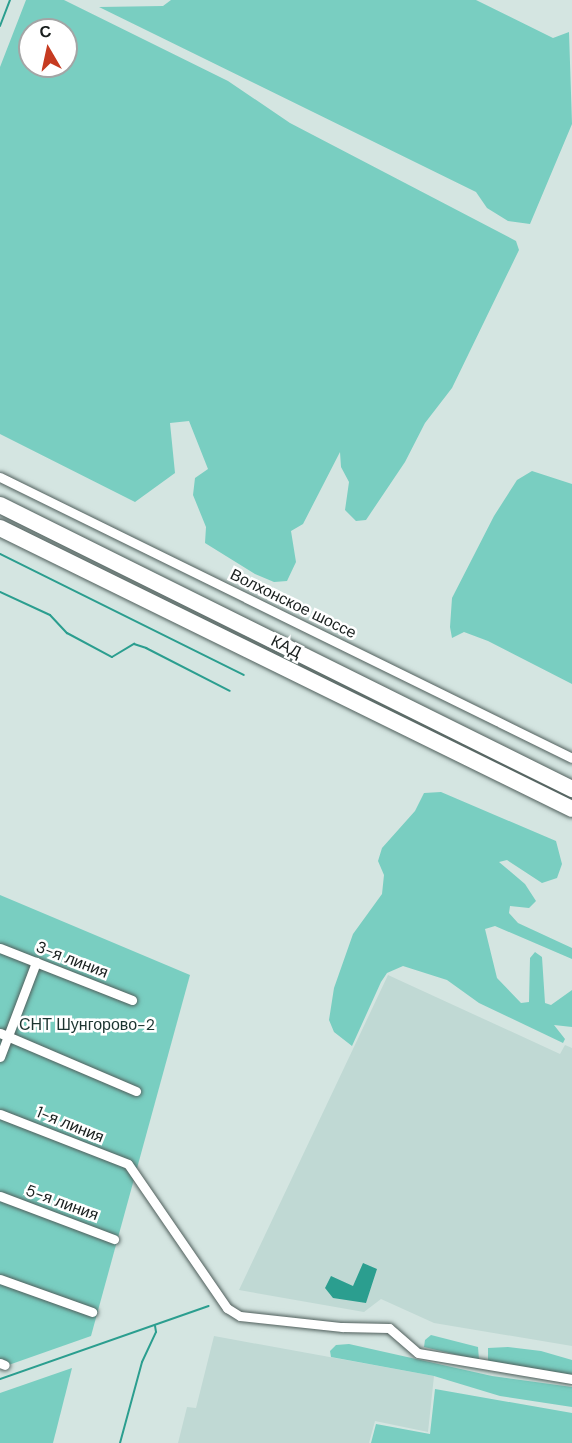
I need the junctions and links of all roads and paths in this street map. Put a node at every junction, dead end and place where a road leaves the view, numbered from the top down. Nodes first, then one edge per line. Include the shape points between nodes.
1 (0, 477) edge
2 (0, 505) edge
3 (0, 528) edge
4 (572, 758) edge
5 (572, 789) edge
6 (572, 809) edge
7 (0, 948) edge
8 (36, 962) junction
9 (132, 1000) dead end
10 (4, 1035) edge
11 (0, 1057) edge
12 (136, 1091) dead end
13 (0, 1114) edge
14 (0, 1197) edge
15 (114, 1239) dead end
16 (0, 1279) edge
17 (92, 1312) dead end
18 (572, 1379) edge

1 - 4 street, Волхонское шоссе
2 - 5 highway, КАД
3 - 6 highway, КАД
7 - 8 street, 3-я линия
8 - 9 street, 3-я линия
8 - 10 street
10 - 11 street
10 - 12 street
13 - 18 street, 1-я линия via 128,1164 232,1312 309,1325 389,1328 418,1353
14 - 15 street, 5-я линия
16 - 17 street

